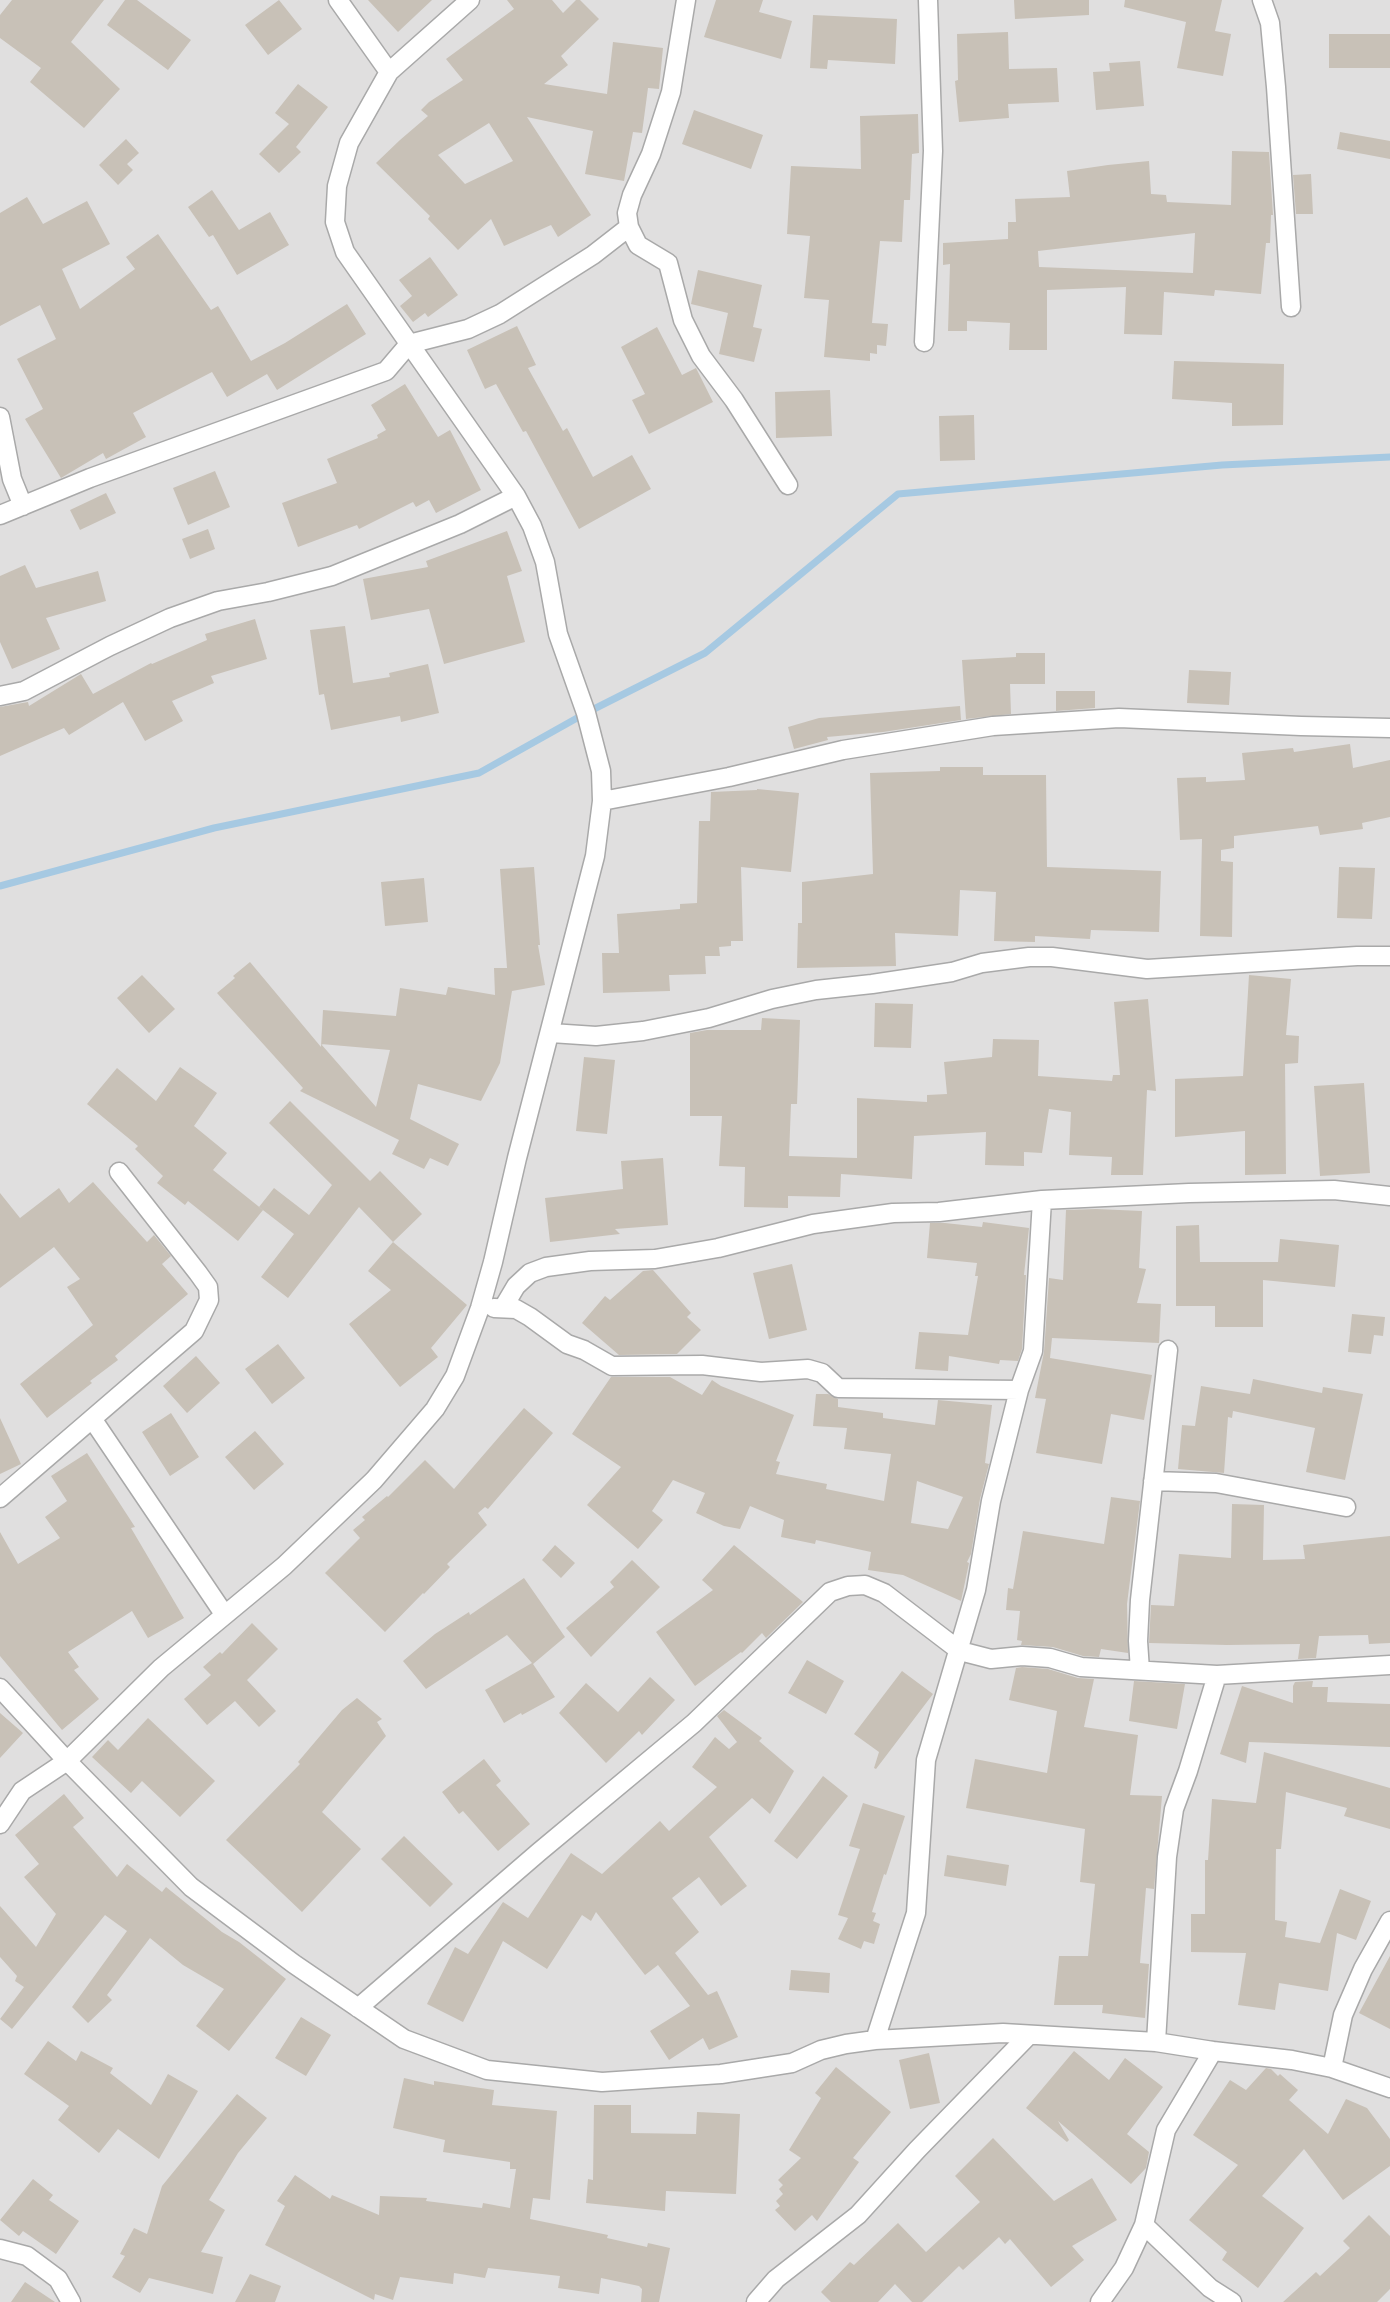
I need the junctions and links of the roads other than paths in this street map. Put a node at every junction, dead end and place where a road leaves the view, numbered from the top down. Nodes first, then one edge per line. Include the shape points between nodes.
1 (338, 0) edge
2 (470, 0) edge
3 (686, 0) edge
4 (928, 0) edge
5 (1262, 0) edge
6 (389, 72) junction
7 (629, 227) junction
8 (1291, 307) dead end
9 (924, 342) dead end
10 (409, 344) junction
11 (0, 417) edge
12 (788, 485) dead end
13 (516, 496) junction
14 (23, 506) junction
15 (0, 515) edge
16 (0, 696) edge
17 (1390, 728) edge
18 (602, 801) junction
19 (1390, 956) edge
20 (551, 1033) junction
21 (119, 1172) dead end
22 (1390, 1196) edge
23 (1042, 1200) junction
24 (480, 1308) junction
25 (503, 1308) junction
26 (1168, 1350) dead end
27 (1019, 1390) junction
28 (93, 1420) junction
29 (1153, 1481) junction
30 (0, 1498) edge
31 (1346, 1507) dead end
32 (224, 1614) junction
33 (960, 1651) junction
34 (1390, 1665) edge
35 (1140, 1670) junction
36 (1217, 1675) junction
37 (0, 1688) edge
38 (67, 1761) junction
39 (0, 1824) edge
40 (1390, 1921) edge
41 (358, 2008) junction
42 (1029, 2035) junction
43 (875, 2040) junction
44 (1156, 2042) junction
45 (1213, 2051) junction
46 (1332, 2068) junction
47 (1390, 2088) edge
48 (1144, 2225) junction
49 (0, 2249) edge
50 (71, 2302) edge
51 (756, 2302) edge
52 (1100, 2302) edge
53 (1232, 2302) edge

1 - 6 street
2 - 6 street
3 - 7 street via 670,92 651,154 632,195 627,213
4 - 9 street via 933,151
5 - 8 street via 1270,23
6 - 10 street via 349,143 337,186 335,222 345,252
7 - 10 street via 593,255 500,314 468,329
7 - 12 street via 638,245 668,263 683,320 701,356
10 - 13 street
10 - 14 street via 386,371
11 - 14 street via 12,478
13 - 16 street via 332,576 218,601 170,618 24,691
13 - 18 street via 545,562 558,634 586,713 601,771
14 - 15 street
17 - 18 street via 1119,718 993,726 843,750
18 - 20 street via 595,856
19 - 20 street via 1147,969 1029,957 982,963 952,972 816,990 643,1031 596,1036
20 - 24 street
21 - 28 street via 208,1287 209,1300 194,1331
22 - 23 street via 1334,1190
23 - 25 street via 882,1214 813,1224 655,1259 546,1267 530,1273 516,1286
23 - 27 street via 1033,1351
24 - 25 street
24 - 32 street via 455,1376 435,1409 330,1524
25 - 27 street via 516,1309 567,1344 612,1366 808,1370 822,1373 838,1388
26 - 29 street
27 - 33 street
28 - 30 street
28 - 32 street
29 - 31 street via 1216,1483
29 - 35 street via 1140,1600
32 - 38 street
33 - 35 street via 991,1659 1050,1658 1081,1667
33 - 41 street via 884,1593 865,1586 830,1592 694,1723
33 - 43 street via 926,1760 916,1913
34 - 36 street
35 - 36 street
36 - 44 street via 1174,1809 1167,1857
37 - 38 street
38 - 39 street via 22,1791
38 - 41 street via 191,1887
40 - 46 street via 1343,2015
41 - 43 street via 404,2039 487,2070 602,2082 721,2074 792,2062 820,2050
42 - 43 street
42 - 44 street
42 - 51 street via 858,2215 776,2279
44 - 45 street
45 - 46 street
45 - 48 street via 1166,2130
46 - 47 street
48 - 52 street via 1124,2268
48 - 53 street via 1210,2288
49 - 50 street via 27,2256 58,2279

